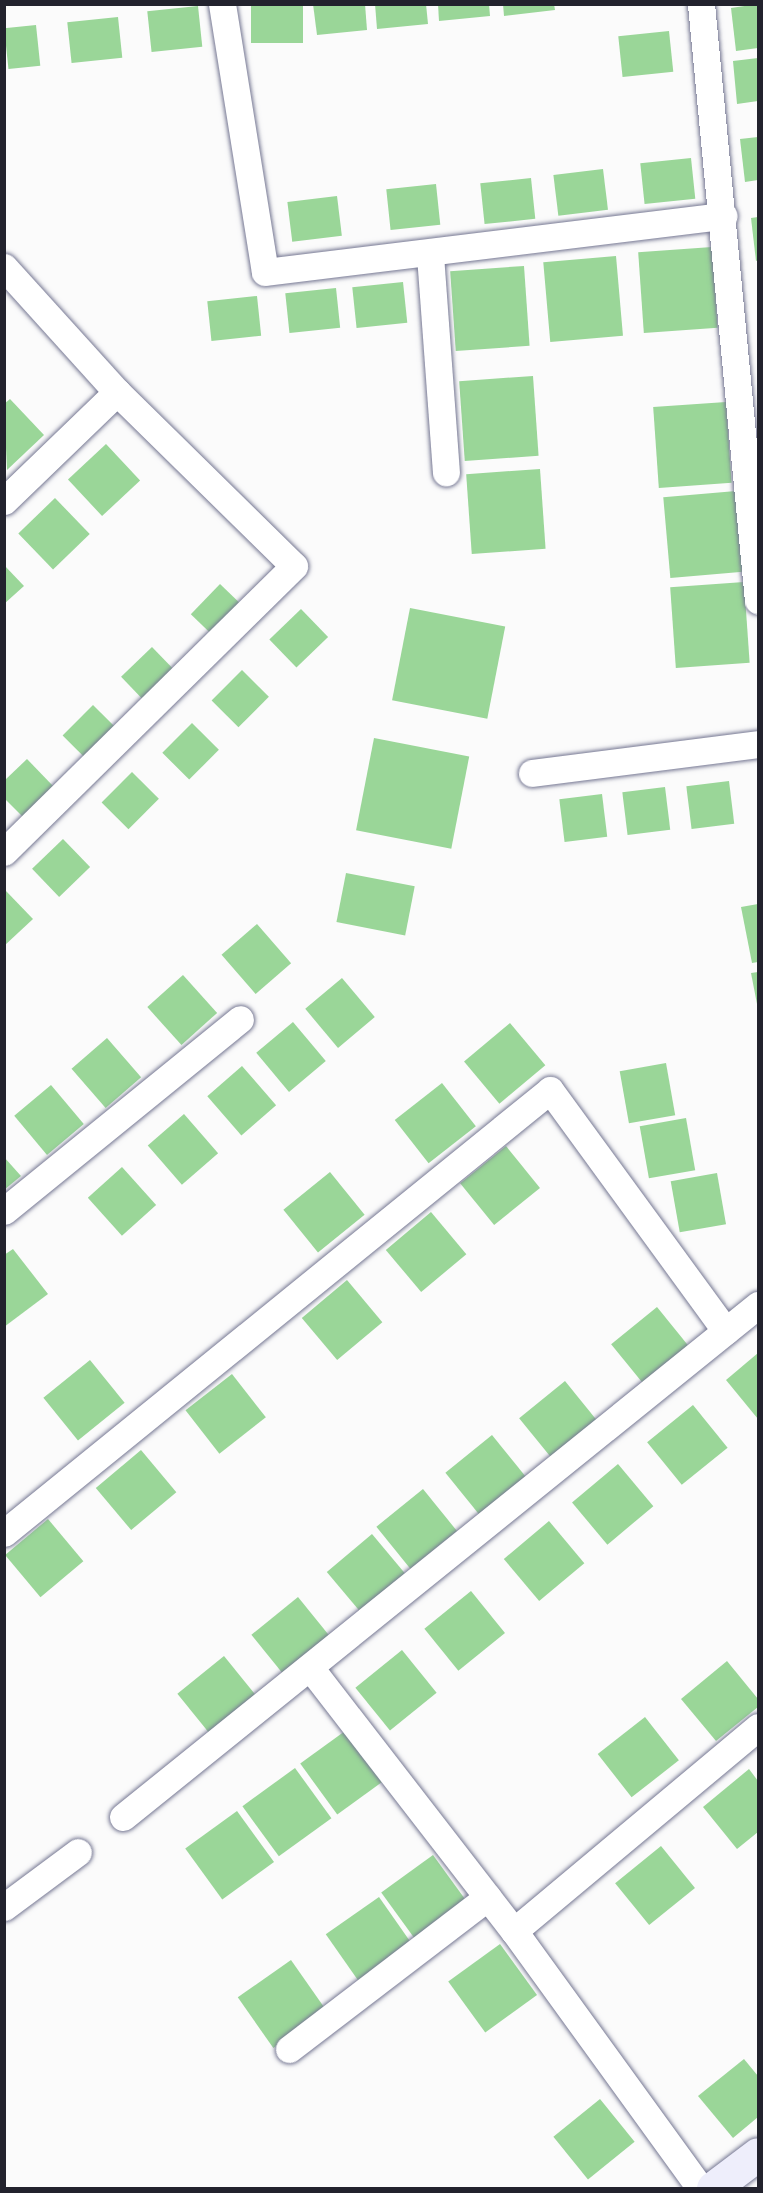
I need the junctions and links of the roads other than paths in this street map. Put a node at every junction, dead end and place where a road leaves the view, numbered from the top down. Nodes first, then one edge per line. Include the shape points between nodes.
1 (222, 4) edge
2 (701, 4) edge
3 (724, 216) junction
4 (430, 255) junction
5 (4, 267) edge
6 (117, 392) junction
7 (446, 472) dead end
8 (4, 501) edge
9 (759, 600) edge
10 (759, 744) edge
11 (532, 773) dead end
12 (4, 852) edge
13 (240, 1019) dead end
14 (4, 1211) edge
15 (759, 1305) edge
16 (726, 1331) junction
17 (4, 1533) edge
18 (312, 1670) junction
19 (759, 1727) edge
20 (123, 1817) dead end
21 (78, 1852) dead end
22 (488, 1897) junction
23 (4, 1906) edge
24 (514, 1931) junction
25 (289, 2049) dead end
26 (759, 2154) edge
27 (700, 2188) edge
28 (713, 2188) edge

1 - 4 street via 265,272
2 - 3 street
3 - 4 street
3 - 9 street
4 - 7 street
5 - 6 street
6 - 8 street
6 - 12 street via 294,566
10 - 11 street
13 - 14 street
15 - 16 street
16 - 17 street via 550,1090
16 - 18 street
18 - 20 street
18 - 22 street
19 - 24 street
21 - 23 street
22 - 24 street
22 - 25 street
24 - 27 street
26 - 28 street

